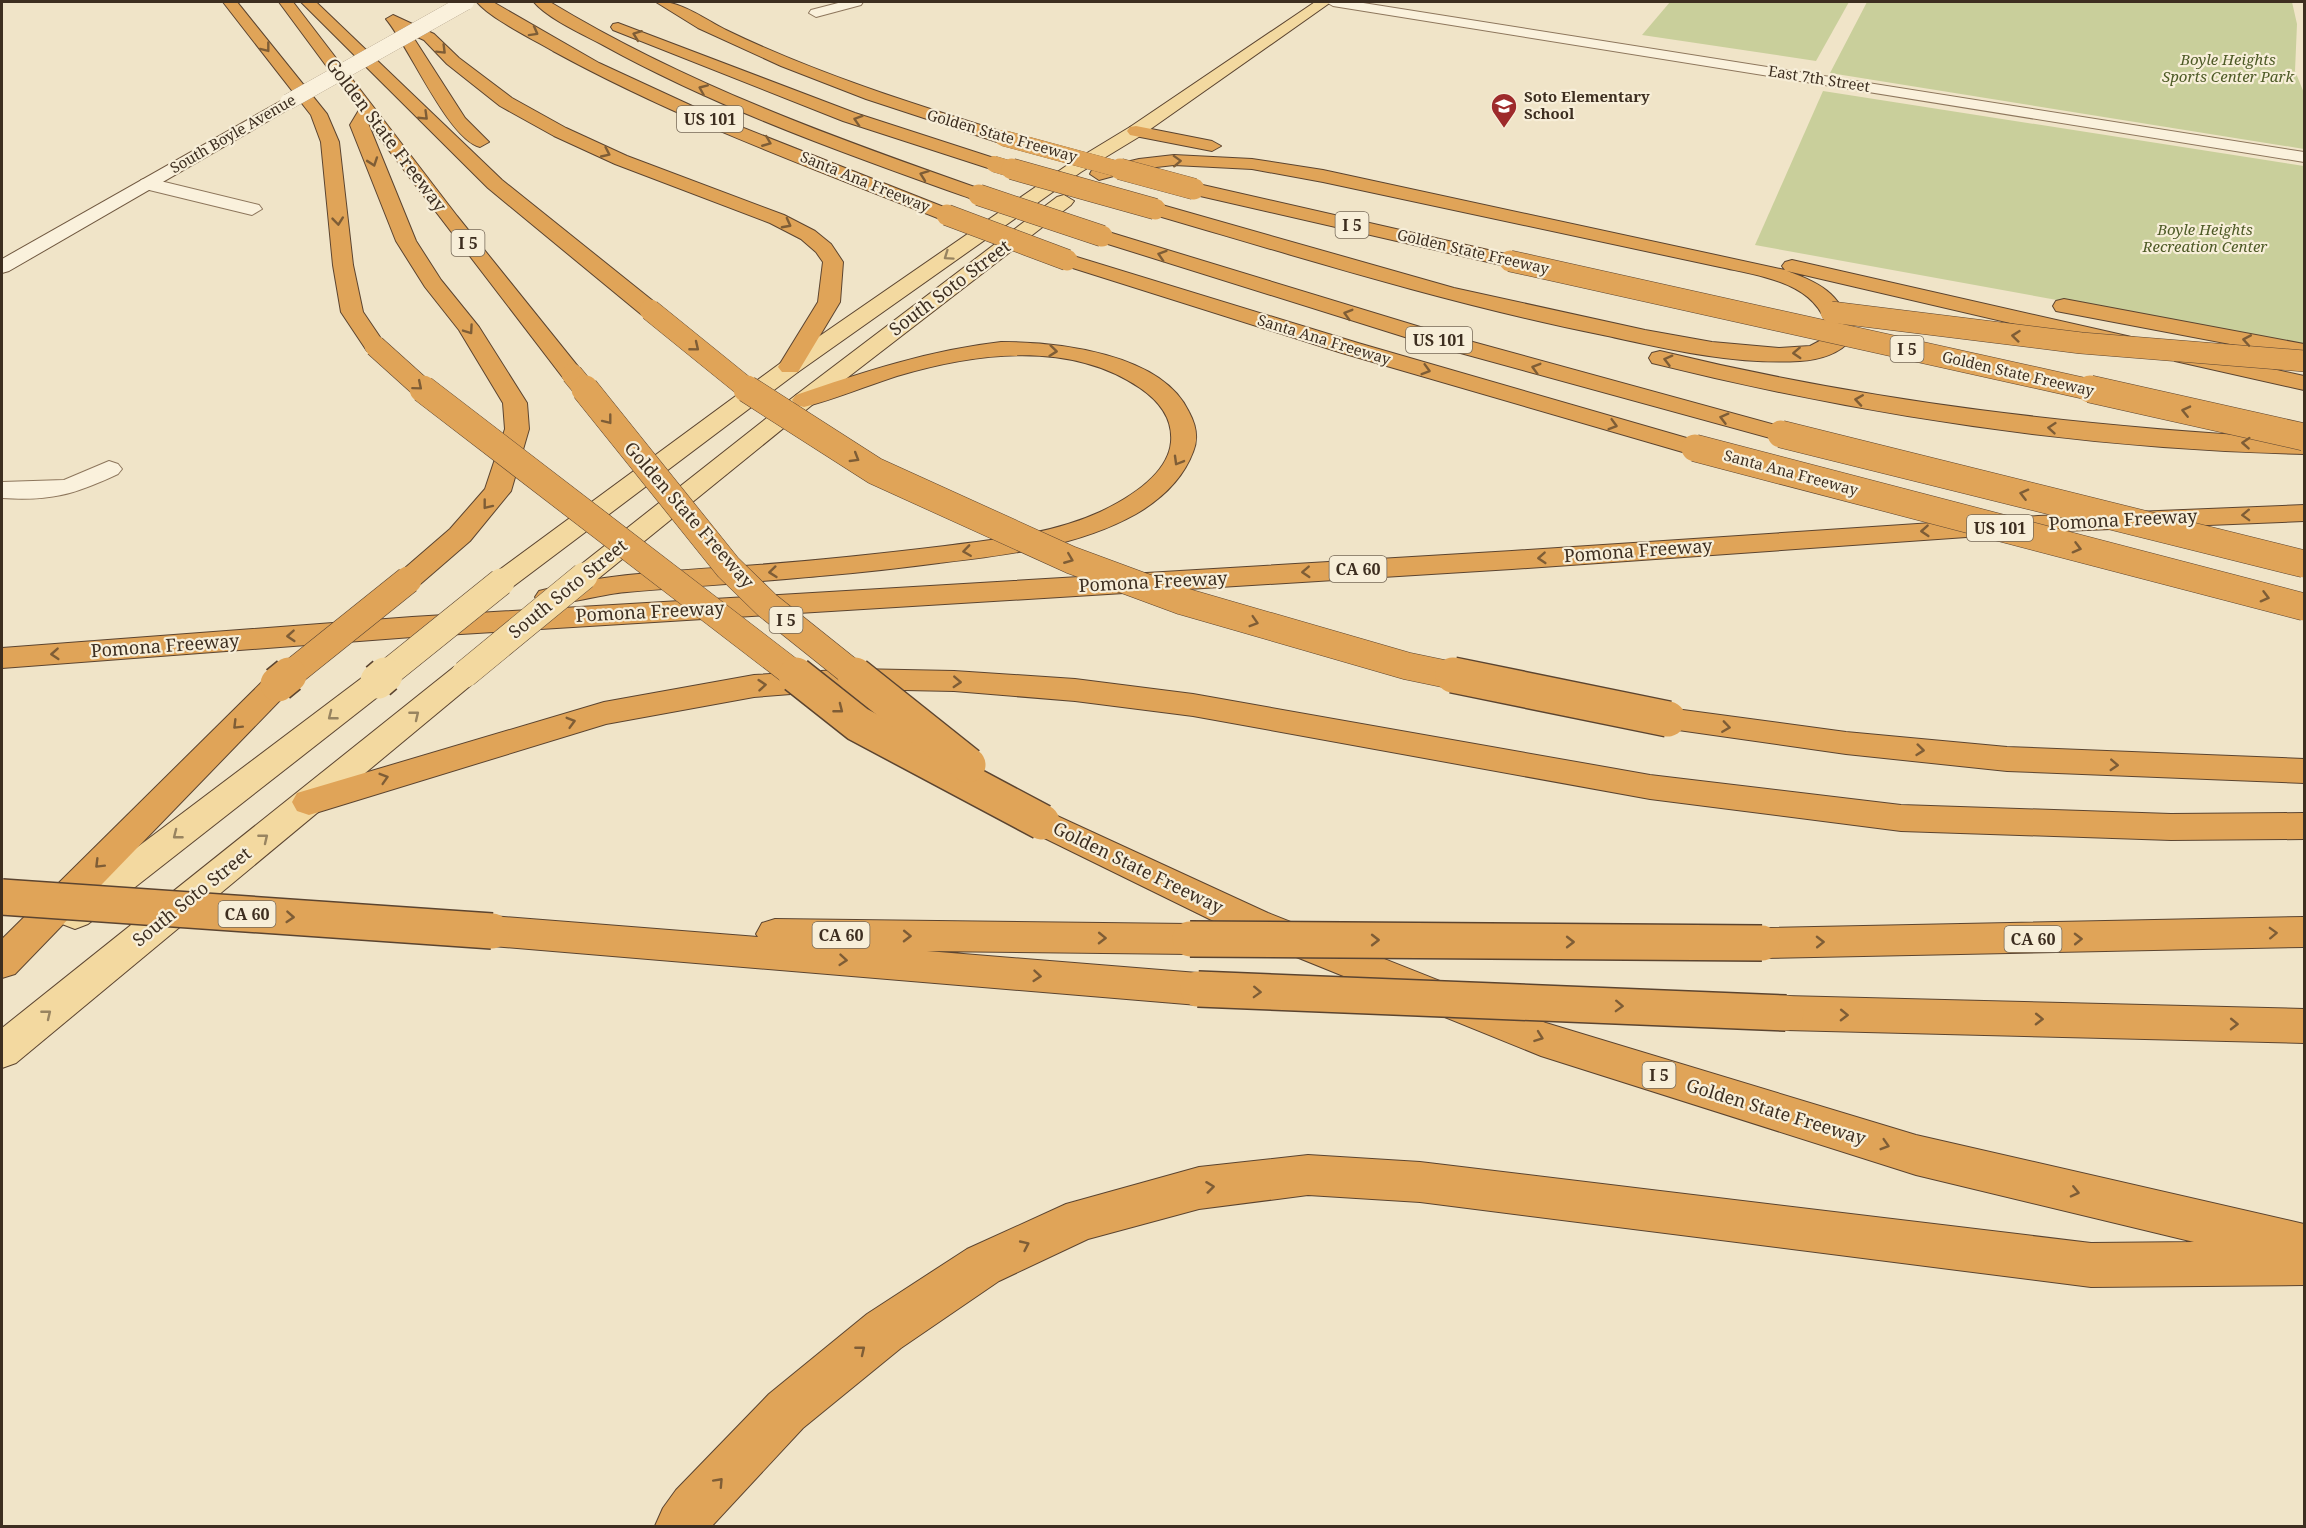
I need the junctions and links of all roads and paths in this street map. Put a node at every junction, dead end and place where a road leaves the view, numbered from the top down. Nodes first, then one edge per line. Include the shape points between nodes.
1 (230, 2) edge
2 (286, 2) edge
3 (308, 2) edge
4 (466, 2) edge
5 (484, 2) edge
6 (541, 2) edge
7 (552, 2) edge
8 (856, 2) edge
9 (1324, 2) edge
10 (1333, 2) edge
11 (658, 6) edge
12 (816, 12) dead end
13 (368, 108) junction
14 (1137, 132) junction
15 (492, 154) dead end
16 (2304, 156) edge
17 (1099, 174) junction
18 (517, 178) dead end
19 (148, 184) junction
20 (252, 209) dead end
21 (1155, 209) junction
22 (1658, 235) junction
23 (1510, 261) junction
24 (2, 267) edge
25 (650, 310) junction
26 (2304, 351) edge
27 (2304, 361) edge
28 (790, 367) junction
29 (2304, 383) edge
30 (804, 400) junction
31 (2304, 437) edge
32 (2304, 447) edge
33 (109, 469) dead end
34 (2, 490) edge
35 (2304, 513) edge
36 (2304, 564) edge
37 (2304, 607) edge
38 (412, 627) junction
39 (2, 658) edge
40 (2304, 771) edge
41 (309, 802) junction
42 (1042, 822) junction
43 (2304, 826) edge
44 (2, 897) edge
45 (492, 931) junction
46 (2304, 932) edge
47 (2, 963) edge
48 (2, 970) edge
49 (2304, 1026) edge
50 (2, 1051) edge
51 (2304, 1246) edge
52 (2304, 1263) edge
53 (681, 1527) edge

1 -> 42 highway, bridge via 319,114 330,142 352,312 375,346 420,387 858,724
2 - 13 highway, Golden State Freeway / I 5
3 -> 25 highway via 495,184
4 - 19 street, South Boyle Avenue, bridge
5 -> 37 highway, Santa Ana Freeway / US 101, bridge via 584,60 670,102 1067,260 1350,348 1695,448
36 -> 6 highway, Santa Ana Freeway / US 101, bridge via 1780,434 1432,338 1102,236 795,128 612,46
21 -> 7 highway, bridge via 994,164 849,117
8 - 12 street
9 - 14 main road, South Soto Street
10 - 16 street, East 7th Street
11 - 23 highway, Golden State Freeway / I 5, bridge via 868,94 1003,138 1194,189
13 -> 42 highway, Golden State Freeway / I 5, bridge via 450,220 728,567 767,605
13 -> 47 highway, bridge via 359,125 406,241 432,283 468,327 514,403 517,429 498,491 460,535 278,684
14 - 17 main road, South Soto Street
14 - 22 highway
14 -> 28 main road, South Soto Street via 1074,168
15 -> 28 highway via 458,121 391,14 429,37 506,102 560,132 621,160 777,219 824,248 833,262 829,302
17 -> 21 highway via 1174,160 1252,164 1720,261 1770,273 1818,292 1838,314 1841,338 1828,348 1801,354 1662,340 1504,308
17 - 30 main road, South Soto Street
18 - 25 highway
19 - 20 street
19 - 24 street, South Boyle Avenue
32 -> 21 highway via 2043,428 1816,394 1720,374 1497,315
26 -> 22 highway
22 - 29 highway
27 -> 23 highway, bridge via 1942,328 1784,306 1625,273
31 -> 23 highway, Golden State Freeway / I 5, bridge
25 -> 40 highway, bridge via 745,388 875,471 1071,560 1182,601 1407,666 1668,719 1846,742 2007,759
28 -> 48 main road, South Soto Street, bridge via 501,582
30 -> 38 highway via 953,353 995,349 1062,352 1132,374 1157,389 1184,425 1185,449 1176,467 1139,501 1110,518 1064,532 998,547 917,558 601,585
41 -> 30 main road, South Soto Street, bridge
33 - 34 street via 69,487
35 -> 38 highway, Pomona Freeway / CA 60 via 2038,524
38 -> 39 highway, Pomona Freeway / CA 60
41 -> 43 highway via 603,713 754,686 855,679 1053,688 1169,702 1650,787 1901,818 2171,827
50 -> 41 main road, South Soto Street
42 -> 51 highway, Golden State Freeway / I 5 via 1255,924 1541,1039 1916,1155
44 -> 45 highway, CA 60, bridge
45 -> 46 highway, CA 60, bridge via 1762,943
45 -> 49 highway, bridge via 1198,989 1786,1013
53 -> 52 highway via 694,1508 786,1411 885,1331 982,1265 1082,1219 1199,1188 1308,1175 1420,1182 2091,1265

